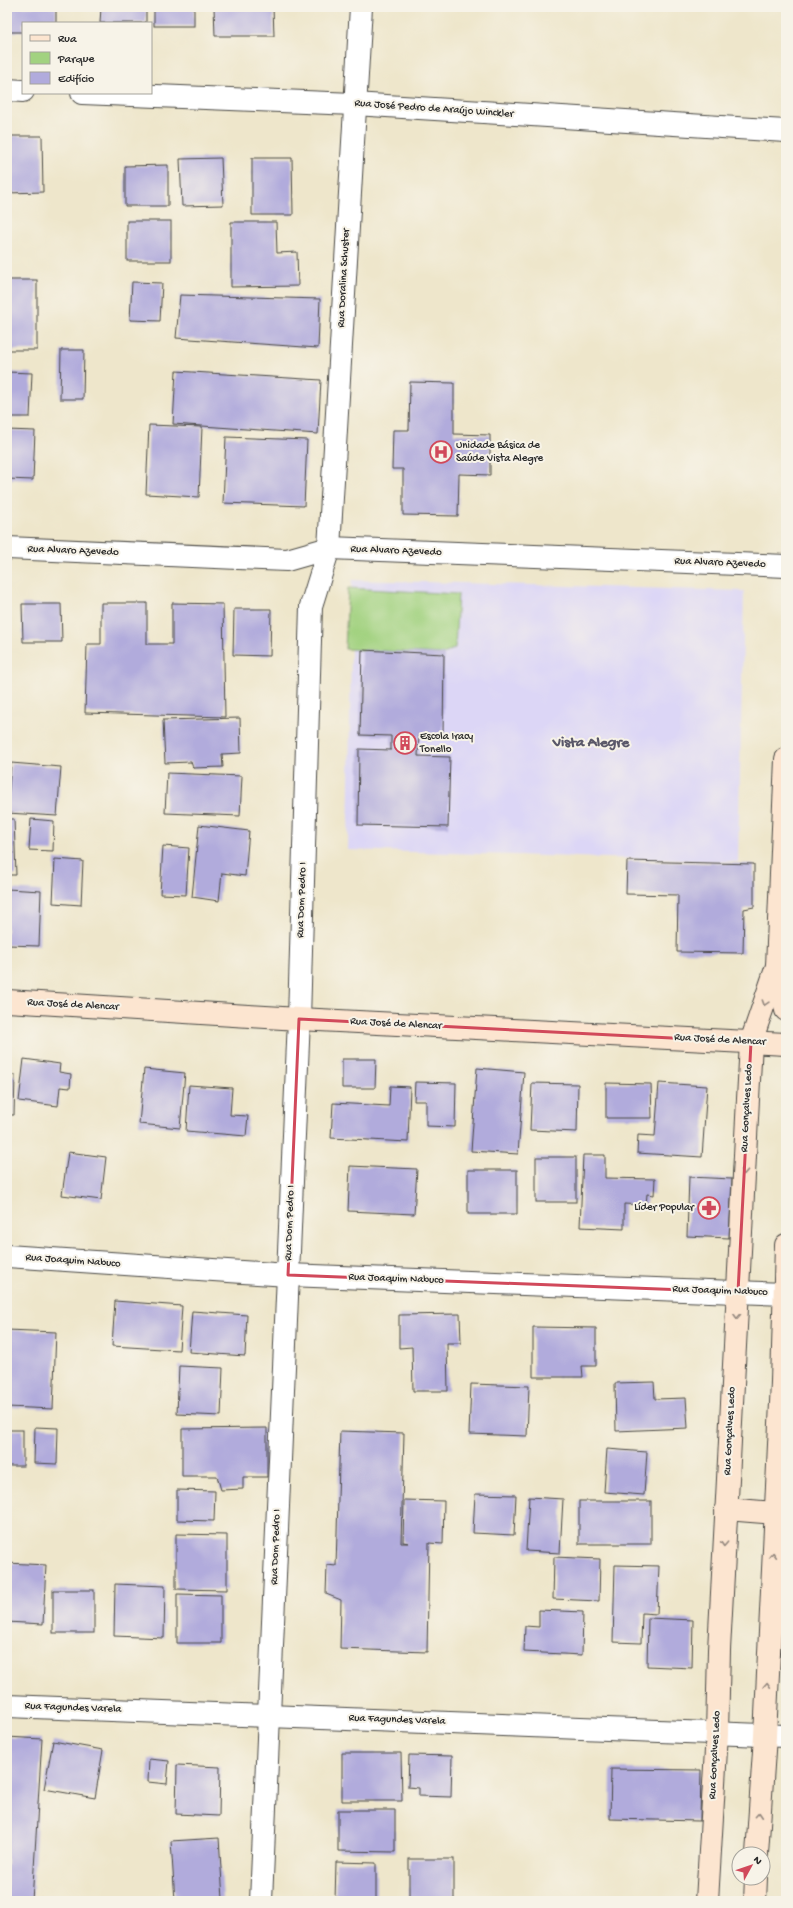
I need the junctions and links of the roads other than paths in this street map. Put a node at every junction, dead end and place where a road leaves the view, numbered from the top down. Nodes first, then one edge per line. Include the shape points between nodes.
1 (361, 7) edge
2 (7, 90) edge
3 (22, 91) edge
4 (107, 94) edge
5 (354, 104) junction
6 (786, 131) edge
7 (7, 548) edge
8 (329, 548) junction
9 (786, 566) edge
10 (786, 759) edge
11 (777, 966) junction
12 (7, 1001) edge
13 (786, 1010) edge
14 (299, 1019) junction
15 (751, 1042) junction
16 (786, 1044) edge
17 (786, 1245) edge
18 (7, 1256) edge
19 (288, 1275) junction
20 (738, 1292) junction
21 (785, 1294) edge
22 (726, 1509) junction
23 (775, 1513) junction
24 (7, 1706) edge
25 (269, 1715) junction
26 (717, 1733) junction
27 (775, 1736) edge
28 (758, 1846) edge
29 (756, 1886) edge
30 (260, 1901) edge
31 (708, 1901) edge
32 (755, 1901) edge

1 - 5 street, Rua Doralina Schuster
2 - 3 street
4 - 5 street, Rua José Pedro de Araújo Winckler
5 - 6 street, Rua José Pedro de Araújo Winckler
5 - 8 street, Rua Doralina Schuster
7 - 8 street, Rua Alvaro Azevedo via 288,560
8 - 9 street, Rua Alvaro Azevedo
8 - 14 street, Rua Dom Pedro I via 311,606
10 - 11 street, Rua Gonçalves Ledo
11 - 13 street, Rua Gonçalves Ledo
11 -> 15 street, Rua Gonçalves Ledo
12 - 14 street, Rua José de Alencar
14 - 15 street, Rua José de Alencar
14 - 19 street, Rua Dom Pedro I
15 - 16 street, Rua José de Alencar
15 -> 20 street, Rua Gonçalves Ledo
17 - 21 street
18 - 19 street, Rua Joaquim Nabuco
19 - 20 street, Rua Joaquim Nabuco
19 - 25 street, Rua Dom Pedro I
20 - 21 street, Rua Joaquim Nabuco
20 -> 22 street, Rua Gonçalves Ledo
21 - 23 street
22 - 23 street
22 -> 26 street, Rua Gonçalves Ledo
27 -> 23 street
24 - 25 street, Rua Fagundes Varela
25 - 26 street, Rua Fagundes Varela
25 - 30 street, Rua Dom Pedro I
26 - 27 street, Rua Fagundes Varela
26 - 31 street, Rua Gonçalves Ledo
28 -> 27 street
29 - 32 street

